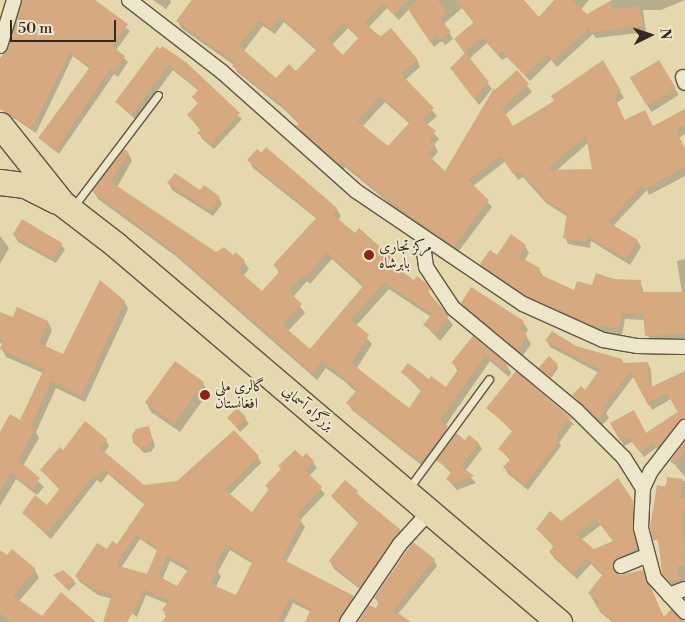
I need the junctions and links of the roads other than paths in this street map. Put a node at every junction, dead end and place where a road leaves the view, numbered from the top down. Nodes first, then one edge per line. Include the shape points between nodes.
1 (14, 0) edge
2 (129, 0) edge
3 (0, 46) edge
4 (158, 95) dead end
5 (0, 125) edge
6 (0, 182) edge
7 (67, 207) junction
8 (422, 238) junction
9 (685, 347) edge
10 (488, 379) dead end
11 (685, 427) edge
12 (643, 488) junction
13 (407, 491) junction
14 (431, 510) junction
15 (646, 556) junction
16 (621, 566) dead end
17 (685, 590) edge
18 (668, 595) junction
19 (685, 612) edge
20 (347, 622) edge
21 (559, 622) edge

1 - 3 street
2 - 8 street via 222,72 356,191
4 - 7 lane
5 - 7 highway, بزرگراه آسمایی
6 - 7 highway via 25,185
7 - 13 highway, بزرگراه آسمایی
8 - 9 street via 523,304 579,332 637,346
8 - 12 street via 426,267 453,308 489,341 577,410 624,458
10 - 13 lane
11 - 12 street via 662,455
12 - 15 street via 641,528
13 - 14 highway, بزرگراه آسمایی
14 - 20 street via 400,544
14 - 21 highway, بزرگراه آسمایی
15 - 16 street
15 - 18 street via 654,578
17 - 18 street
18 - 19 street

